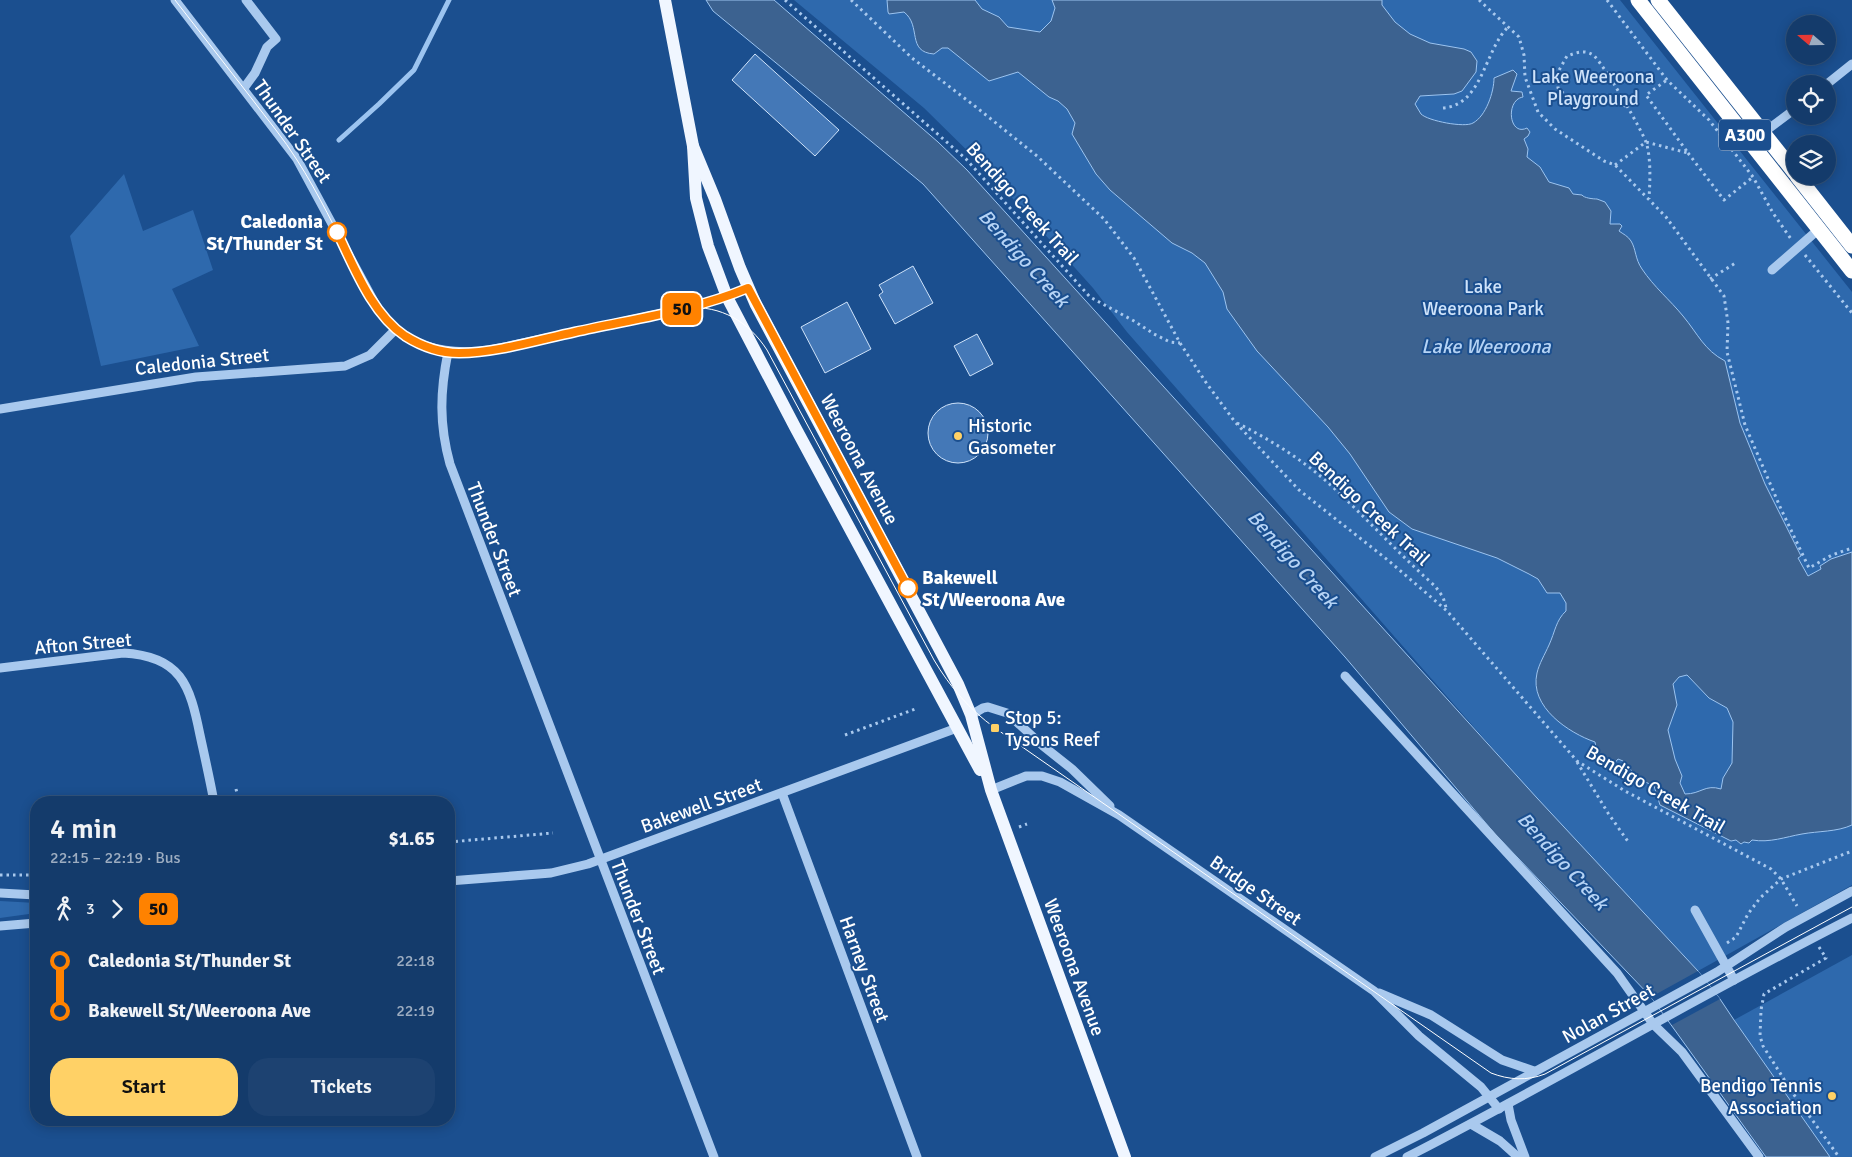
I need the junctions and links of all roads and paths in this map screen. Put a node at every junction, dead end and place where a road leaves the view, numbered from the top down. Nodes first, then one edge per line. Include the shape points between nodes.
1 (175, 0) edge
2 (246, 0) edge
3 (665, 0) edge
4 (785, 0) edge
5 (851, 0) edge
6 (1479, 0) edge
7 (1607, 0) edge
8 (1638, 0) edge
9 (1658, 0) edge
10 (1509, 26) junction
11 (1852, 64) edge
12 (1836, 77) edge
13 (1668, 80) junction
14 (244, 88) junction
15 (1626, 106) junction
16 (1443, 108) dead end
17 (1786, 115) edge
18 (1763, 133) junction
19 (1646, 142) junction
20 (1751, 143) junction
21 (693, 146) junction
22 (1688, 153) junction
23 (1786, 162) edge
24 (1615, 165) junction
25 (1804, 185) edge
26 (1649, 199) junction
27 (1819, 229) junction
28 (1852, 246) edge
29 (1737, 262) dead end
30 (1772, 270) dead end
31 (1852, 271) edge
32 (1710, 279) junction
33 (748, 288) junction
34 (727, 297) junction
35 (396, 329) junction
36 (1180, 343) junction
37 (448, 352) junction
38 (0, 410) edge
39 (1235, 422) junction
40 (1852, 548) edge
41 (1447, 612) junction
42 (0, 668) edge
43 (1345, 676) dead end
44 (918, 708) dead end
45 (971, 715) junction
46 (957, 728) junction
47 (845, 735) dead end
48 (1577, 761) junction
49 (236, 789) dead end
50 (991, 790) junction
51 (782, 792) junction
52 (213, 796) edge
53 (238, 796) edge
54 (1119, 815) junction
55 (553, 833) dead end
56 (455, 841) edge
57 (1629, 843) dead end
58 (1852, 851) edge
59 (600, 860) junction
60 (0, 875) edge
61 (30, 875) edge
62 (1781, 879) junction
63 (455, 881) edge
64 (1852, 891) edge
65 (0, 893) edge
66 (30, 895) edge
67 (1695, 910) dead end
68 (1799, 910) dead end
69 (1852, 918) edge
70 (30, 924) edge
71 (0, 926) edge
72 (1818, 944) dead end
73 (1717, 951) junction
74 (1726, 966) junction
75 (1734, 980) junction
76 (1374, 991) junction
77 (1644, 1012) junction
78 (1653, 1024) junction
79 (1534, 1071) junction
80 (1490, 1096) junction
81 (1508, 1104) junction
82 (1499, 1109) junction
83 (1471, 1124) junction
84 (714, 1157) edge
85 (917, 1157) edge
86 (1125, 1157) edge
87 (1376, 1157) edge
88 (1406, 1157) edge
89 (1518, 1157) edge
90 (1526, 1157) edge
91 (1759, 1157) edge
92 (1839, 1157) edge

1 - 14 street, Thunder Street
2 - 14 street via 276,39 267,47
3 - 21 main road, Weeroona Avenue
4 - 36 path, Bendigo Creek Trail via 966,159 1090,296 1154,334
5 - 36 path via 912,58 1037,156 1104,220 1134,258
6 - 10 path
7 - 13 path
8 - 20 highway, A300
9 - 18 highway, A300
10 - 16 path via 1496,44 1470,96 1458,105
10 - 24 path via 1520,37 1526,77 1538,112 1555,129
11 - 12 street
13 - 22 path via 1646,96
13 - 22 path via 1709,120 1753,177 1724,200
14 - 35 street, Thunder Street via 297,160 372,300
15 - 15 path via 1592,54 1581,51 1567,56 1558,72 1558,88 1566,96 1586,102 1608,101
15 - 19 path
17 - 18 street
18 - 20 highway
18 - 23 highway, A300
19 - 22 path
19 - 24 path
19 - 26 path via 1650,163
20 - 27 highway, A300
21 - 33 main road, Weeroona Avenue
21 - 34 main road, Weeroona Avenue via 696,198 708,246
24 - 26 path
25 - 28 highway, A300
26 - 32 path via 1666,216
27 - 30 street
27 - 31 highway, A300
29 - 32 path
32 - 40 path via 1726,302 1727,352 1746,425 1809,568
33 - 34 main road
33 - 45 main road, Weeroona Avenue via 949,664
34 - 37 street via 490,350
34 - 46 main road, Weeroona Avenue
35 - 37 street, Thunder Street via 424,346
35 - 38 street, Caledonia Street via 370,355 345,366 196,377
36 - 39 path, Bendigo Creek Trail
37 - 59 street, Thunder Street via 441,407 443,439 450,464
39 - 41 path, Bendigo Creek Trail via 1299,490 1390,561
39 - 41 path, Bendigo Creek Trail via 1270,439 1337,490 1434,586 1443,597
41 - 48 path, Bendigo Creek Trail
42 - 52 street, Afton Street via 123,653 142,654 159,660 182,679 193,701
43 - 77 street via 1618,974
44 - 47 path
45 - 46 main road
45 - 50 main road, Weeroona Avenue
45 - 54 street, Bridge Street via 988,707 1007,713
46 - 50 main road, Weeroona Avenue
46 - 51 street, Bakewell Street
48 - 57 path
48 - 62 path, Bendigo Creek Trail via 1625,791 1771,869
49 - 53 path
50 - 54 street, Bridge Street via 1026,776 1042,776 1060,782
50 - 86 main road, Weeroona Avenue
51 - 59 street, Bakewell Street
51 - 85 street, Harney Street
54 - 76 street, Bridge Street
55 - 56 path
58 - 62 path
59 - 63 street, Bakewell Street via 551,873
59 - 84 street, Thunder Street
60 - 61 path
62 - 68 path, Bendigo Creek Trail
62 - 73 path via 1760,898 1736,937
64 - 74 street, Nolan Street via 1803,917
65 - 66 street
67 - 73 street
69 - 75 street, Nolan Street
70 - 71 street
72 - 92 path via 1826,958 1764,994 1760,1036 1768,1056
73 - 74 street
74 - 75 street
74 - 77 street, Nolan Street
75 - 78 street, Nolan Street
76 - 79 street, Bridge Street via 1431,1015 1502,1060
76 - 80 street, Bridge Street via 1419,1036
77 - 78 street
77 - 79 street, Nolan Street
78 - 81 street, Nolan Street
78 - 91 street via 1682,1052
79 - 80 street, Nolan Street
80 - 82 street, Bridge Street
80 - 87 street, Nolan Street
81 - 82 street, Nolan Street
81 - 90 street
82 - 83 street, Nolan Street
83 - 88 street, Nolan Street
83 - 89 street via 1503,1142

